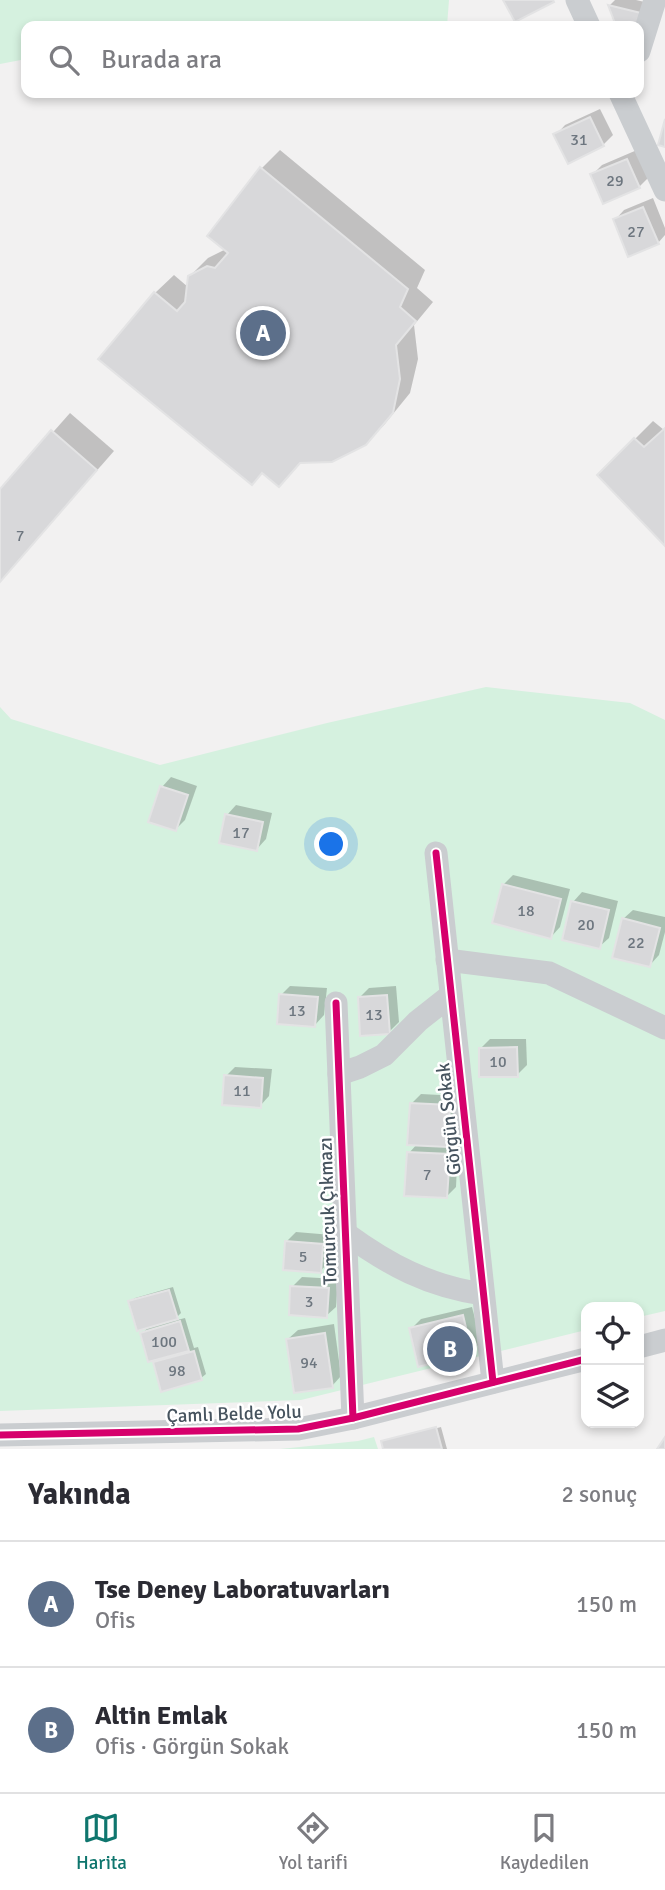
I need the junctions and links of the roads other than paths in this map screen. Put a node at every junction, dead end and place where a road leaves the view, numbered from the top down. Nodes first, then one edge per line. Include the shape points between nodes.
1 (577, 0) edge
2 (655, 0) edge
3 (587, 21) edge
4 (644, 35) edge
5 (624, 98) edge
6 (665, 190) edge
7 (436, 853) dead end
8 (447, 960) junction
9 (451, 995) junction
10 (336, 1003) dead end
11 (665, 1028) edge
12 (339, 1074) junction
13 (345, 1233) junction
14 (483, 1294) junction
15 (665, 1340) edge
16 (644, 1345) edge
17 (581, 1360) edge
18 (493, 1382) junction
19 (353, 1418) junction
20 (0, 1435) edge

1 - 3 street
2 - 4 street
5 - 6 street
7 - 8 street, Görgün Sokak
8 - 9 street, Görgün Sokak
8 - 11 street via 549,973
9 - 12 street via 384,1055
9 - 14 street, Görgün Sokak
10 - 12 street, Tomurcuk Çıkmazı
12 - 13 street, Tomurcuk Çıkmazı
13 - 14 street via 380,1259 416,1275 454,1290
13 - 19 street, Tomurcuk Çıkmazı
14 - 18 street, Görgün Sokak
15 - 16 street
17 - 18 street, Çamlı Belde Yolu
18 - 19 street, Çamlı Belde Yolu
19 - 20 street, Çamlı Belde Yolu via 298,1429

